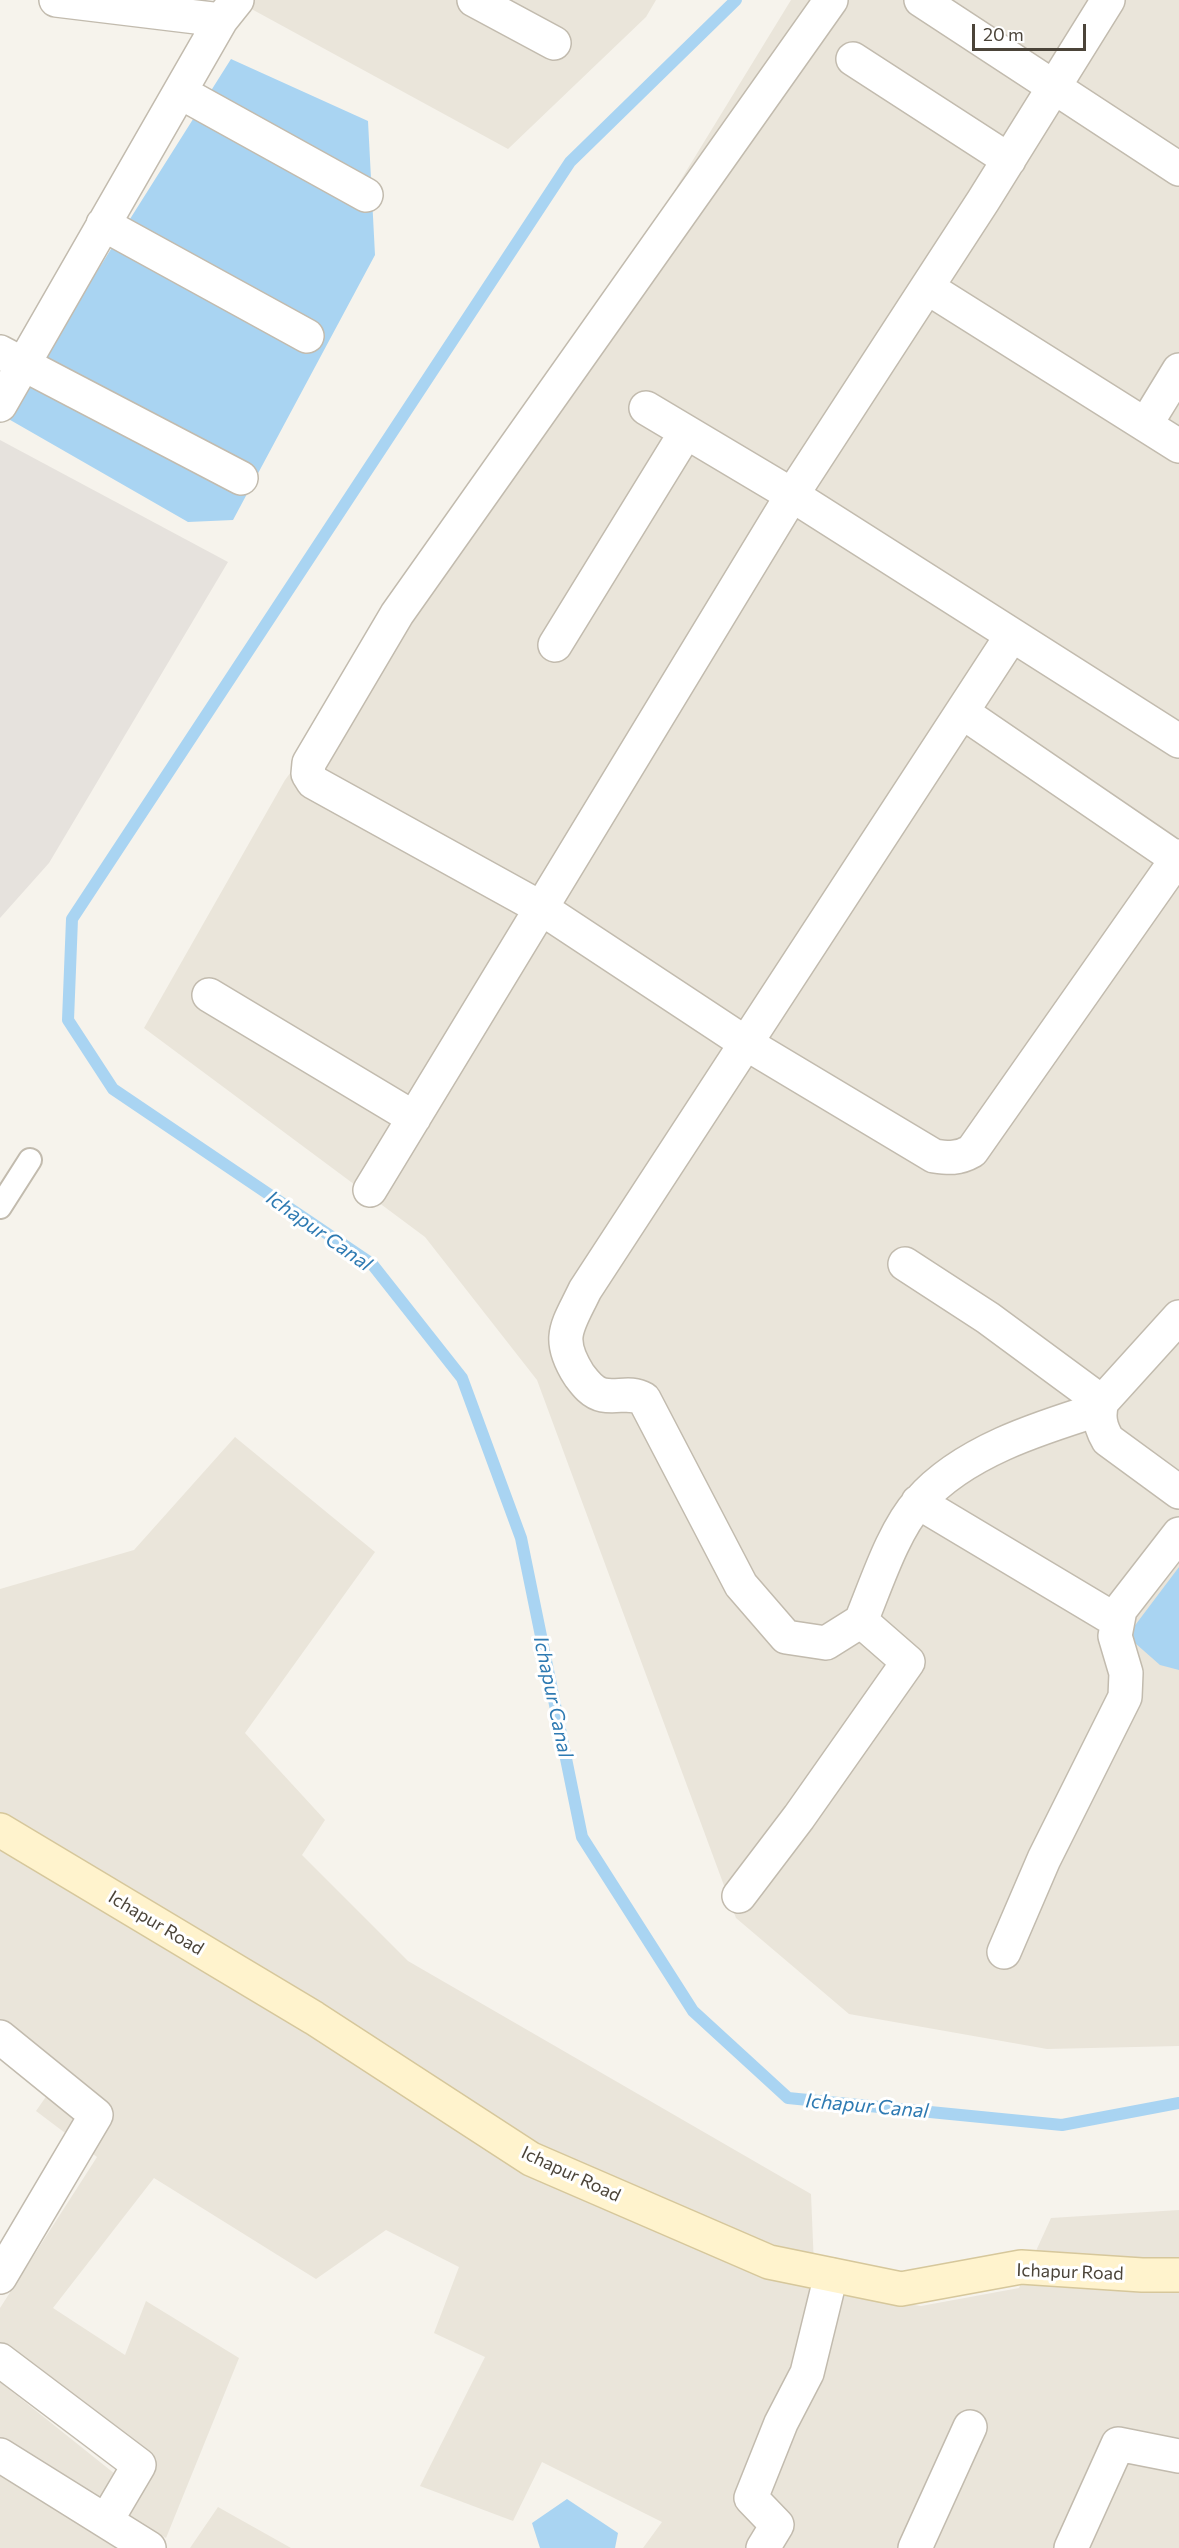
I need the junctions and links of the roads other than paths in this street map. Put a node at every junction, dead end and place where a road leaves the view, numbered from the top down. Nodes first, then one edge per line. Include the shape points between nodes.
1 (56, 0) edge
2 (474, 0) edge
3 (831, 0) edge
4 (921, 0) edge
5 (1108, 0) edge
6 (229, 10) edge
7 (554, 43) dead end
8 (853, 59) dead end
9 (1055, 86) junction
10 (180, 92) junction
11 (1009, 160) junction
12 (1179, 169) edge
13 (366, 195) dead end
14 (103, 225) junction
15 (927, 288) junction
16 (308, 336) dead end
17 (12, 357) edge
18 (1179, 370) edge
19 (0, 405) edge
20 (646, 408) dead end
21 (1146, 424) junction
22 (686, 432) junction
23 (1179, 446) edge
24 (242, 478) dead end
25 (792, 495) junction
26 (1012, 635) junction
27 (555, 645) dead end
28 (962, 712) junction
29 (1179, 741) edge
30 (1178, 857) edge
31 (541, 908) junction
32 (209, 995) dead end
33 (747, 1044) junction
34 (414, 1118) junction
35 (30, 1160) dead end
36 (370, 1190) dead end
37 (0, 1207) edge
38 (905, 1264) dead end
39 (1179, 1317) edge
40 (1101, 1405) junction
41 (1179, 1492) edge
42 (918, 1502) junction
43 (1179, 1534) edge
44 (861, 1621) junction
45 (1117, 1621) junction
46 (0, 1830) edge
47 (739, 1896) dead end
48 (1004, 1952) dead end
49 (0, 2037) edge
50 (831, 2275) junction
51 (1179, 2275) edge
52 (0, 2277) edge
53 (0, 2360) edge
54 (969, 2427) dead end
55 (0, 2455) edge
56 (1179, 2456) edge
57 (106, 2521) junction
58 (149, 2548) edge
59 (763, 2548) edge
60 (915, 2548) edge
61 (1071, 2548) edge

1 - 6 street
2 - 7 street
3 - 31 street via 397,614 309,764 312,782
4 - 9 street
5 - 9 street
6 - 10 street
8 - 11 street
9 - 11 street
9 - 12 street
10 - 13 street
10 - 14 street
11 - 15 street
14 - 16 street
14 - 17 street
15 - 21 street
15 - 25 street
17 - 19 street
17 - 24 street
18 - 21 street
20 - 22 street
21 - 23 street
22 - 25 street
22 - 27 street
25 - 26 street
25 - 31 street
26 - 28 street
26 - 29 street
28 - 30 street
28 - 33 street
30 - 33 street via 972,1151 960,1158 934,1156
31 - 33 street
31 - 34 street
32 - 34 street
33 - 44 street via 585,1290 567,1329 565,1343 568,1357 590,1388 603,1395 630,1394 644,1399 741,1585 786,1637 826,1643
34 - 36 street
35 - 37 lane
38 - 40 street via 988,1318
39 - 40 street
40 - 41 street via 1101,1430 1107,1440
40 - 42 street via 1020,1435 948,1475
42 - 44 street via 892,1546
42 - 45 street
43 - 45 street via 1120,1610
44 - 47 street via 908,1662
45 - 48 street via 1115,1636 1126,1673 1125,1696 1044,1858
46 - 50 street, Ichapur Road via 314,2018 531,2159 769,2262
49 - 52 street via 96,2115
50 - 51 street, Ichapur Road via 901,2289 1021,2267
50 - 59 street via 807,2373 781,2423 751,2498 777,2525
53 - 57 street via 139,2465
54 - 60 street
55 - 57 street
56 - 61 street via 1118,2444
57 - 58 street

